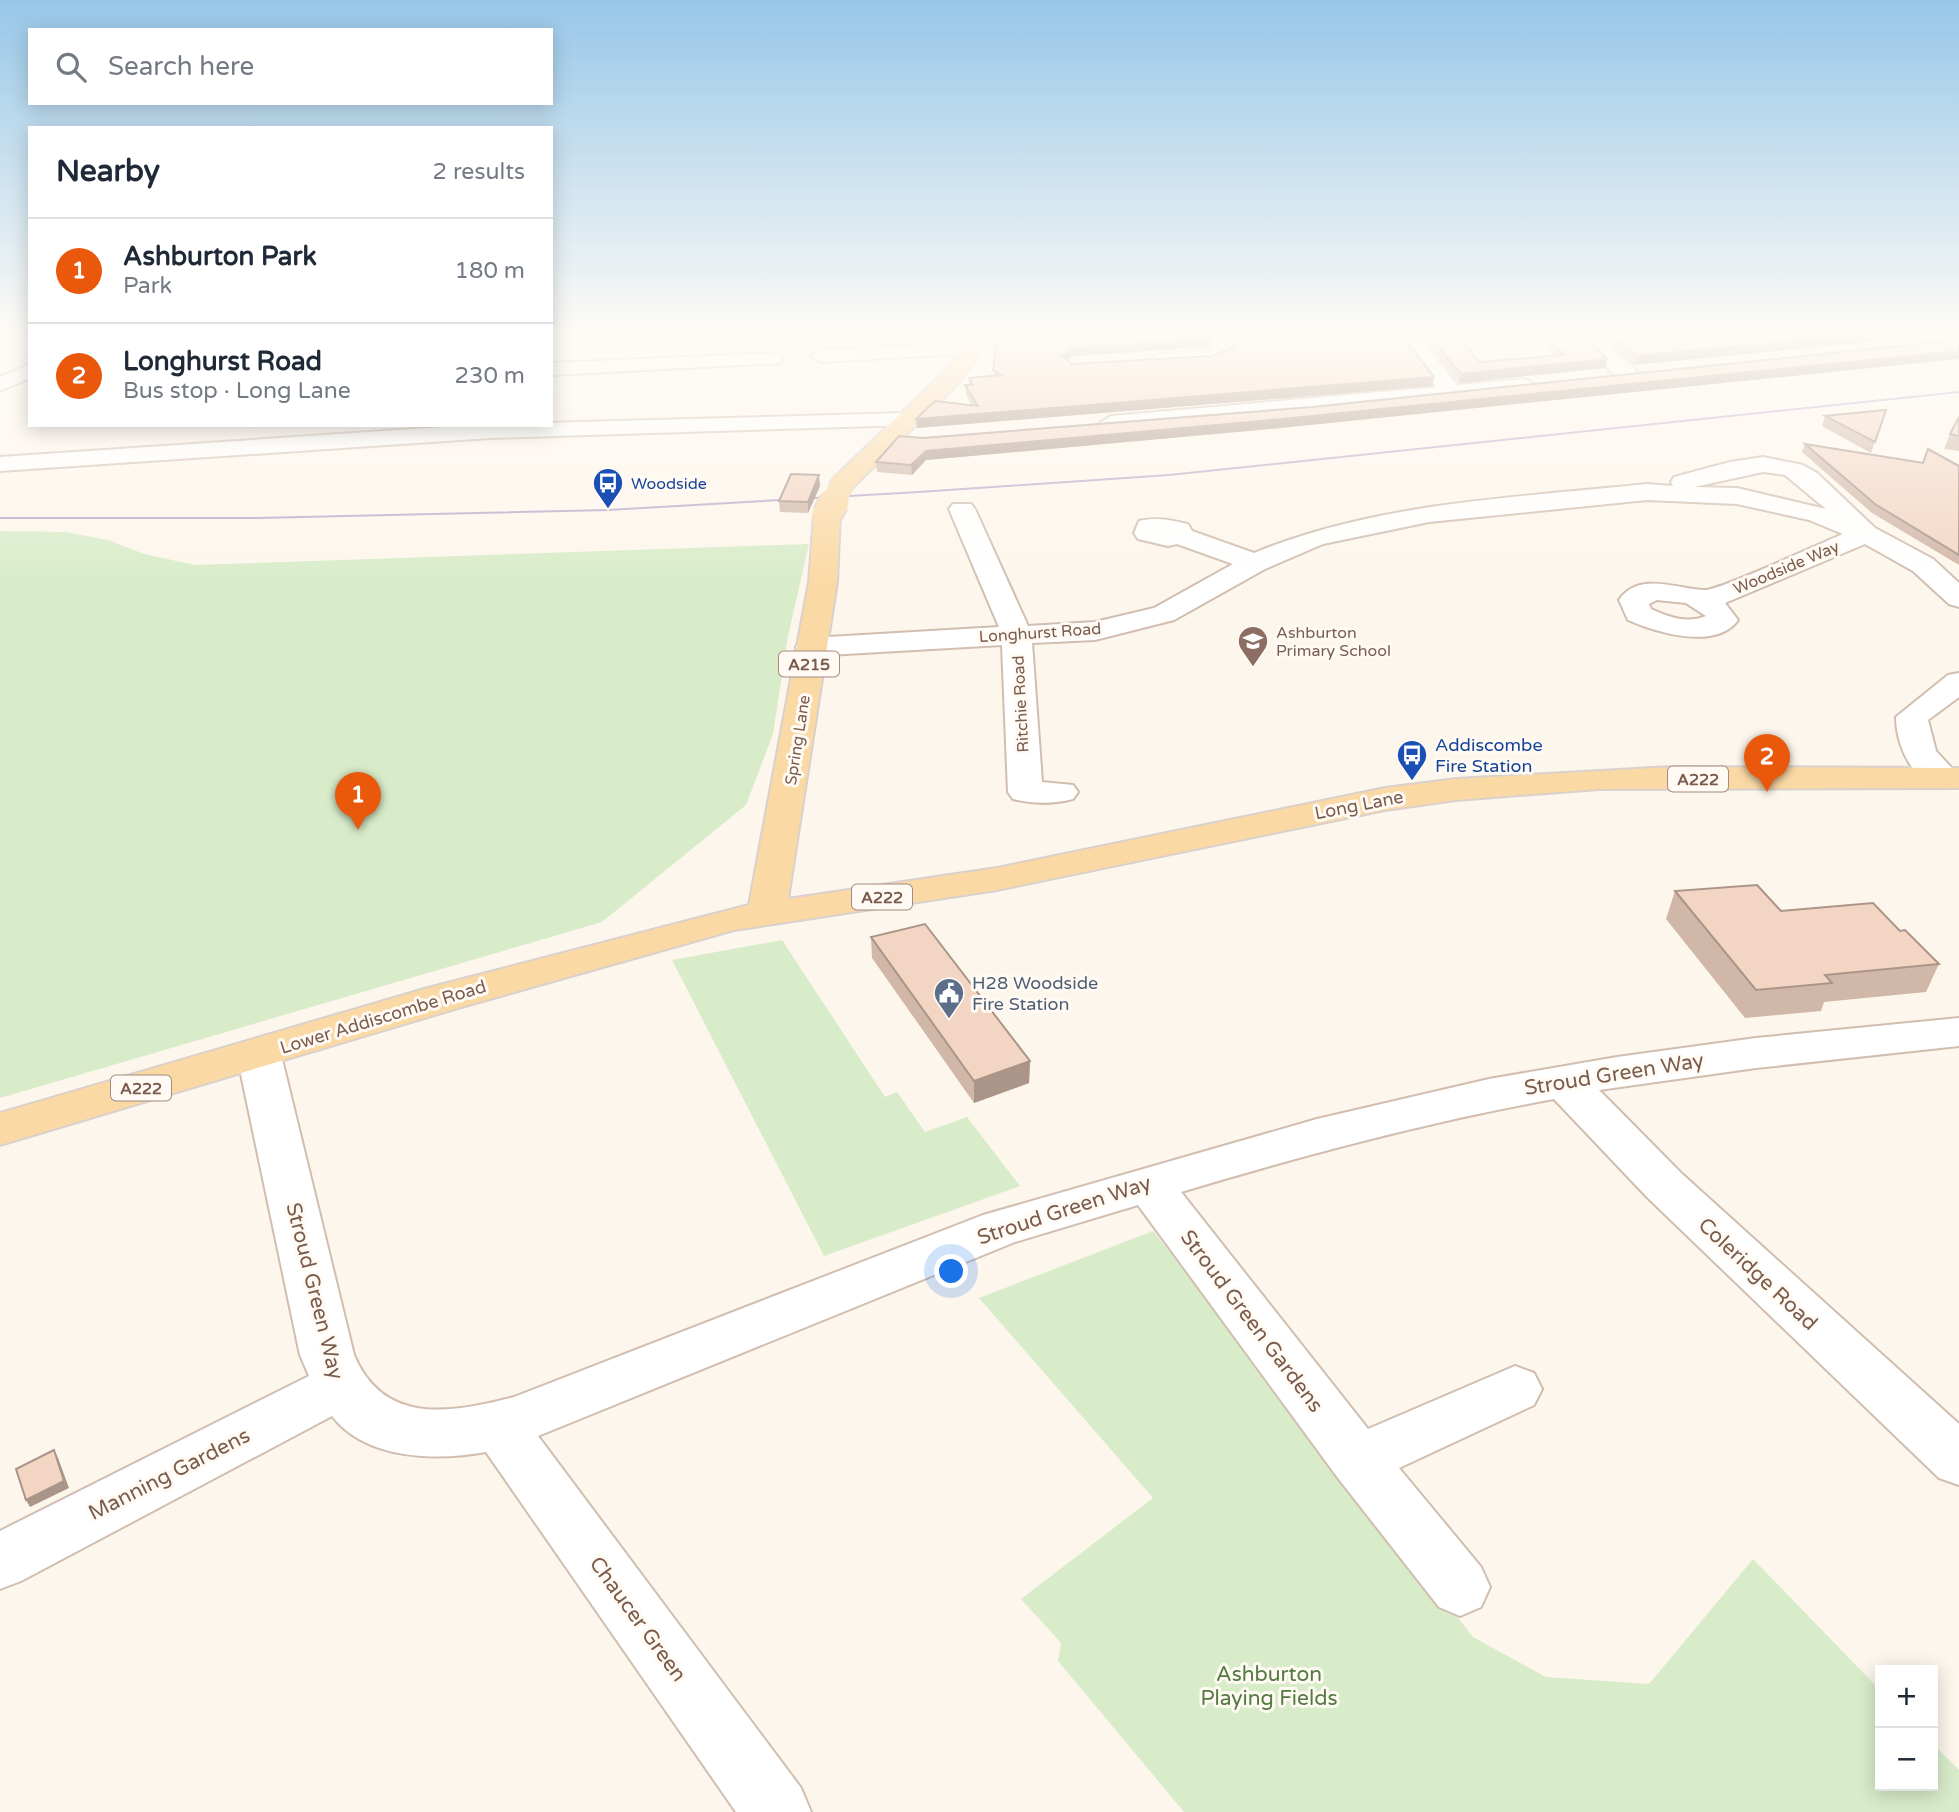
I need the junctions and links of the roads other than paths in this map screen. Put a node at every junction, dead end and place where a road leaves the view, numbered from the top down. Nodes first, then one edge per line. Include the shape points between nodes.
1 (909, 417) edge
2 (1189, 417) edge
3 (1083, 426) edge
4 (896, 428) junction
5 (923, 438) edge
6 (0, 464) edge
7 (962, 509) dead end
8 (1866, 534) junction
9 (1178, 535) dead end
10 (1255, 562) junction
11 (1959, 598) edge
12 (1707, 600) dead end
13 (1017, 635) junction
14 (811, 647) junction
15 (1959, 682) edge
16 (1951, 778) edge
17 (1060, 792) dead end
18 (767, 911) junction
19 (1953, 1038) edge
20 (258, 1055) junction
21 (1563, 1081) junction
22 (0, 1129) edge
23 (1147, 1183) junction
24 (338, 1387) junction
25 (1515, 1389) dead end
26 (499, 1426) junction
27 (1358, 1460) junction
28 (1959, 1460) edge
29 (0, 1561) edge
30 (1461, 1587) dead end
31 (777, 1812) edge

1 - 4 main road, Spring Lane / A215
2 - 3 street
4 - 5 street
4 - 6 street via 504,430
4 - 14 main road, Spring Lane / A215, bridge via 843,483 827,515 823,582
7 - 13 street, Ritchie Road
8 - 10 street, Longhurst Road via 1765,500 1647,492 1393,520 1315,538
8 - 11 street, Longhurst Road via 1923,565
8 - 12 street, Woodside Way
9 - 10 street
10 - 13 street, Longhurst Road via 1164,614 1095,631
13 - 14 street, Longhurst Road
13 - 17 street, Ritchie Road via 1025,792
14 - 18 main road, Spring Lane / A215
15 - 16 street via 1912,717 1916,748 1927,764
16 - 18 main road, Long Lane / A222 via 1543,781 1437,790 997,879
18 - 20 main road, Lower Addiscombe Road / A222 via 612,950
19 - 21 street, Stroud Green Way via 1756,1053
20 - 22 main road, Lower Addiscombe Road / A222
20 - 24 street, Stroud Green Way
21 - 23 street, Stroud Green Way via 1317,1135
21 - 28 street, Coleridge Road via 1664,1185
23 - 26 street, Stroud Green Way via 1000,1228
23 - 27 street, Stroud Green Gardens
24 - 26 street, Stroud Green Way via 354,1406 388,1427 439,1434
24 - 29 street, Manning Gardens
25 - 27 street
26 - 31 street, Chaucer Green
27 - 30 street, Stroud Green Gardens

